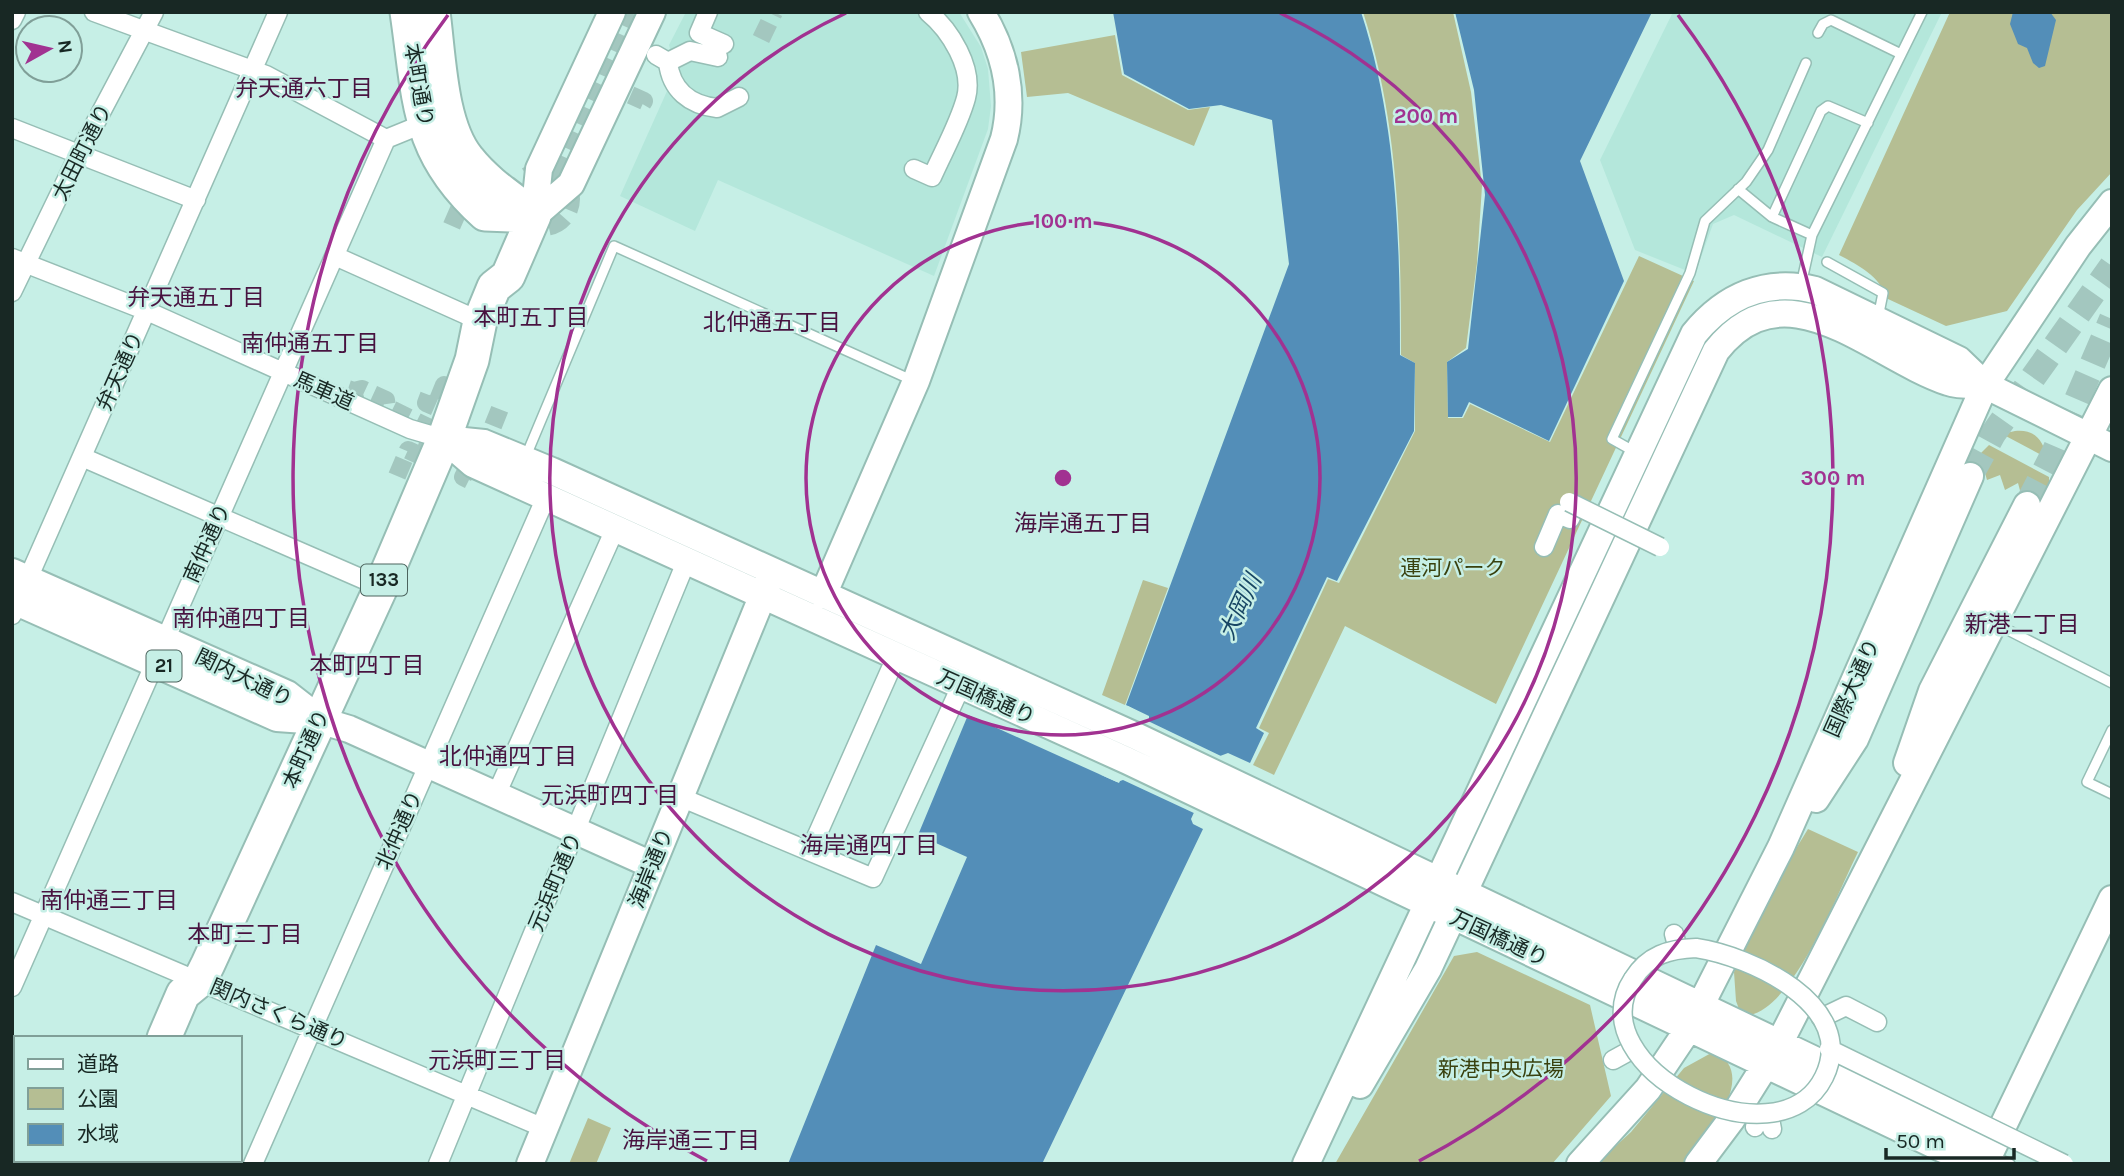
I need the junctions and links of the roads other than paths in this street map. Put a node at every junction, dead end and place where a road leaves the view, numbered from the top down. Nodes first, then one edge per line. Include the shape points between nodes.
1 (16, 12) edge
2 (94, 12) edge
3 (155, 12) edge
4 (278, 12) edge
5 (407, 12) edge
6 (433, 12) edge
7 (612, 12) edge
8 (652, 12) edge
9 (708, 12) edge
10 (928, 12) edge
11 (981, 12) edge
12 (1922, 12) edge
13 (12, 20) edge
14 (145, 31) junction
15 (699, 33) junction
16 (1818, 33) dead end
17 (690, 51) junction
18 (1901, 54) junction
19 (1806, 63) dead end
20 (253, 71) junction
21 (739, 97) dead end
22 (423, 119) junction
23 (1868, 123) junction
24 (12, 128) edge
25 (386, 139) junction
26 (80, 152) junction
27 (914, 169) dead end
28 (1738, 189) junction
29 (197, 200) junction
30 (2112, 203) edge
31 (534, 216) junction
32 (1772, 217) junction
33 (1812, 235) junction
34 (335, 256) junction
35 (20, 260) edge
36 (1827, 262) dead end
37 (508, 276) junction
38 (1800, 286) junction
39 (12, 292) edge
40 (148, 311) junction
41 (1878, 319) junction
42 (480, 321) junction
43 (472, 360) junction
44 (282, 372) junction
45 (916, 381) junction
46 (1986, 385) junction
47 (2112, 390) edge
48 (2086, 436) junction
49 (444, 439) junction
50 (2112, 448) edge
51 (1638, 454) junction
52 (82, 457) junction
53 (525, 459) junction
54 (1970, 476) tunnel mouth
55 (546, 497) junction
56 (2027, 505) tunnel mouth
57 (218, 517) junction
58 (615, 529) junction
59 (1544, 547) dead end
60 (1660, 547) dead end
61 (686, 562) junction
62 (773, 572) junction
63 (381, 587) junction
64 (17, 594) edge
65 (823, 595) junction
66 (762, 597) junction
67 (1993, 622) junction
68 (159, 651) junction
69 (896, 657) junction
70 (2112, 683) edge
71 (961, 686) junction
72 (319, 720) junction
73 (2112, 730) edge
74 (1133, 749) junction
75 (428, 765) junction
76 (2112, 794) edge
77 (496, 795) junction
78 (680, 797) junction
79 (576, 831) junction
80 (1781, 847) junction
81 (810, 851) junction
82 (1875, 857) junction
83 (652, 865) junction
84 (1435, 893) junction
85 (2112, 899) edge
86 (12, 902) edge
87 (1458, 904) junction
88 (44, 916) junction
89 (200, 980) junction
90 (12, 987) edge
91 (1702, 1005) junction
92 (1821, 1018) junction
93 (1877, 1022) dead end
94 (313, 1027) junction
95 (1689, 1028) junction
96 (165, 1036) edge
97 (189, 1036) edge
98 (1633, 1049) junction
99 (1829, 1049) junction
100 (1773, 1054) junction
101 (1613, 1060) dead end
102 (467, 1094) junction
103 (544, 1128) junction
104 (1992, 1161) edge
105 (253, 1164) edge
106 (438, 1164) edge
107 (530, 1164) edge
108 (1306, 1164) edge
109 (1312, 1164) edge
110 (1580, 1164) edge
111 (1698, 1164) edge
112 (2064, 1164) edge

1 - 13 street
2 - 14 street
3 - 14 street, 太田町通り
4 - 20 street, 弁天通り
5 - 22 highway, 本町通り
6 - 31 highway, 本町通り via 454,136 482,174
7 - 31 street via 539,169
8 - 31 street via 571,184
9 - 15 street
10 - 27 street via 954,43 965,71 967,96 932,177
11 - 45 street via 1003,57 1008,124
12 - 18 lane
14 - 20 street
14 - 26 street, 太田町通り
15 - 17 street
15 - 17 street via 721,50
16 - 18 lane via 1831,20
17 - 21 street via 662,59 677,90 689,100 717,108
18 - 23 lane
19 - 28 lane via 1768,150
20 - 25 street
20 - 29 street, 弁天通り
22 - 25 street
22 - 31 highway, 本町通り via 445,172 485,214
23 - 32 lane via 1828,106 1821,111
23 - 33 lane
24 - 26 street
25 - 34 street, 南仲通り
26 - 29 street
26 - 35 street, 太田町通り
28 - 32 lane
28 - 51 lane via 1706,221 1690,272 1612,439
29 - 40 street, 弁天通り
30 - 46 street, 国際大通り
31 - 37 highway, 本町通り / 133
32 - 33 lane
33 - 38 lane
34 - 42 street
34 - 44 street, 南仲通り
35 - 39 street, 太田町通り
35 - 40 street, 馬車道
36 - 41 lane via 1882,293
37 - 42 highway, 本町通り / 133 via 494,287
37 - 43 highway, 本町通り / 133 via 511,294 489,351
38 - 41 street
38 - 51 street via 1739,295 1708,317 1694,334
40 - 44 street, 馬車道
40 - 52 street, 弁天通り
41 - 46 street via 1959,360
42 - 43 highway, 本町通り / 133
43 - 49 highway, 本町通り / 133
44 - 49 street, 馬車道 via 410,429
44 - 57 street, 南仲通り
45 - 53 lane via 614,246
45 - 65 street
46 - 48 street
46 - 80 street, 国際大通り
46 - 87 street via 1950,383 1806,315 1764,315 1749,320 1728,337 1716,351
47 - 48 street
48 - 50 street
48 - 67 street
49 - 53 street, 万国橋通り via 484,443
49 - 55 street, 万国橋通り via 473,464
49 - 63 highway, 本町通り / 133
51 - 84 street
52 - 57 street
52 - 64 street, 弁天通り
53 - 62 street, 万国橋通り
54 - 80 street via 1855,739
55 - 58 street, 万国橋通り
55 - 75 street, 北仲通り
56 - 82 street via 1932,691
57 - 63 street
57 - 68 street, 南仲通り
58 - 61 street, 万国橋通り
58 - 77 street
59 - 60 street, bridge via 1558,514 1570,519 1572,504
61 - 66 street, 万国橋通り
61 - 79 street, 元浜町通り
62 - 65 street, 万国橋通り
62 - 66 street, 海岸通り
63 - 72 highway, 本町通り / 133
64 - 68 main road, 関内大通り / 21
65 - 74 street, 万国橋通り
66 - 69 street, 万国橋通り
66 - 78 street, 海岸通り
67 - 70 lane
67 - 82 street
68 - 72 main road, 関内大通り / 21 via 277,717
68 - 88 street, 南仲通り
69 - 71 street, 万国橋通り
69 - 81 street
71 - 74 street, 万国橋通り
71 - 81 street via 873,878
72 - 75 street, 関内大通り
72 - 89 highway, 本町通り / 133
73 - 76 lane via 2087,782
74 - 84 street, 万国橋通り
75 - 77 street, 関内大通り
75 - 94 street, 北仲通り
77 - 79 street, 関内大通り
78 - 81 street
78 - 83 street, 海岸通り
79 - 83 street, 関内大通り
79 - 102 street, 元浜町通り
80 - 91 street, 国際大通り
82 - 100 street
83 - 103 street, 海岸通り
84 - 87 street, 万国橋通り
84 - 108 street
85 - 104 street
86 - 88 street, 関内さくら通り
87 - 91 street, 万国橋通り
87 - 95 street, 万国橋通り
87 - 109 street via 1403,1013
88 - 89 street, 関内さくら通り
88 - 90 street, 南仲通り
89 - 94 street, 関内さくら通り
89 - 96 highway, 本町通り / 133 via 183,993
89 - 97 highway, 本町通り / 133 via 203,1003
91 - 95 street, 国際大通り
91 - 100 street, 万国橋通り
92 - 93 street via 1846,1006
92 - 98 street, bridge via 1802,996 1758,966 1676,941 1652,958 1628,986 1623,1013
92 - 99 street, bridge
94 - 102 street, 関内さくら通り
94 - 105 street, 北仲通り
95 - 100 street, 万国橋通り
95 - 110 street, 国際大通り via 1648,1089
98 - 99 street, bridge via 1682,1091 1764,1121 1793,1108 1816,1089 1829,1061
98 - 101 street
99 - 112 street, bridge
100 - 104 street, 万国橋通り via 1955,1127
100 - 111 street
102 - 103 street, 関内さくら通り
102 - 106 street, 元浜町通り
103 - 107 street, 海岸通り

